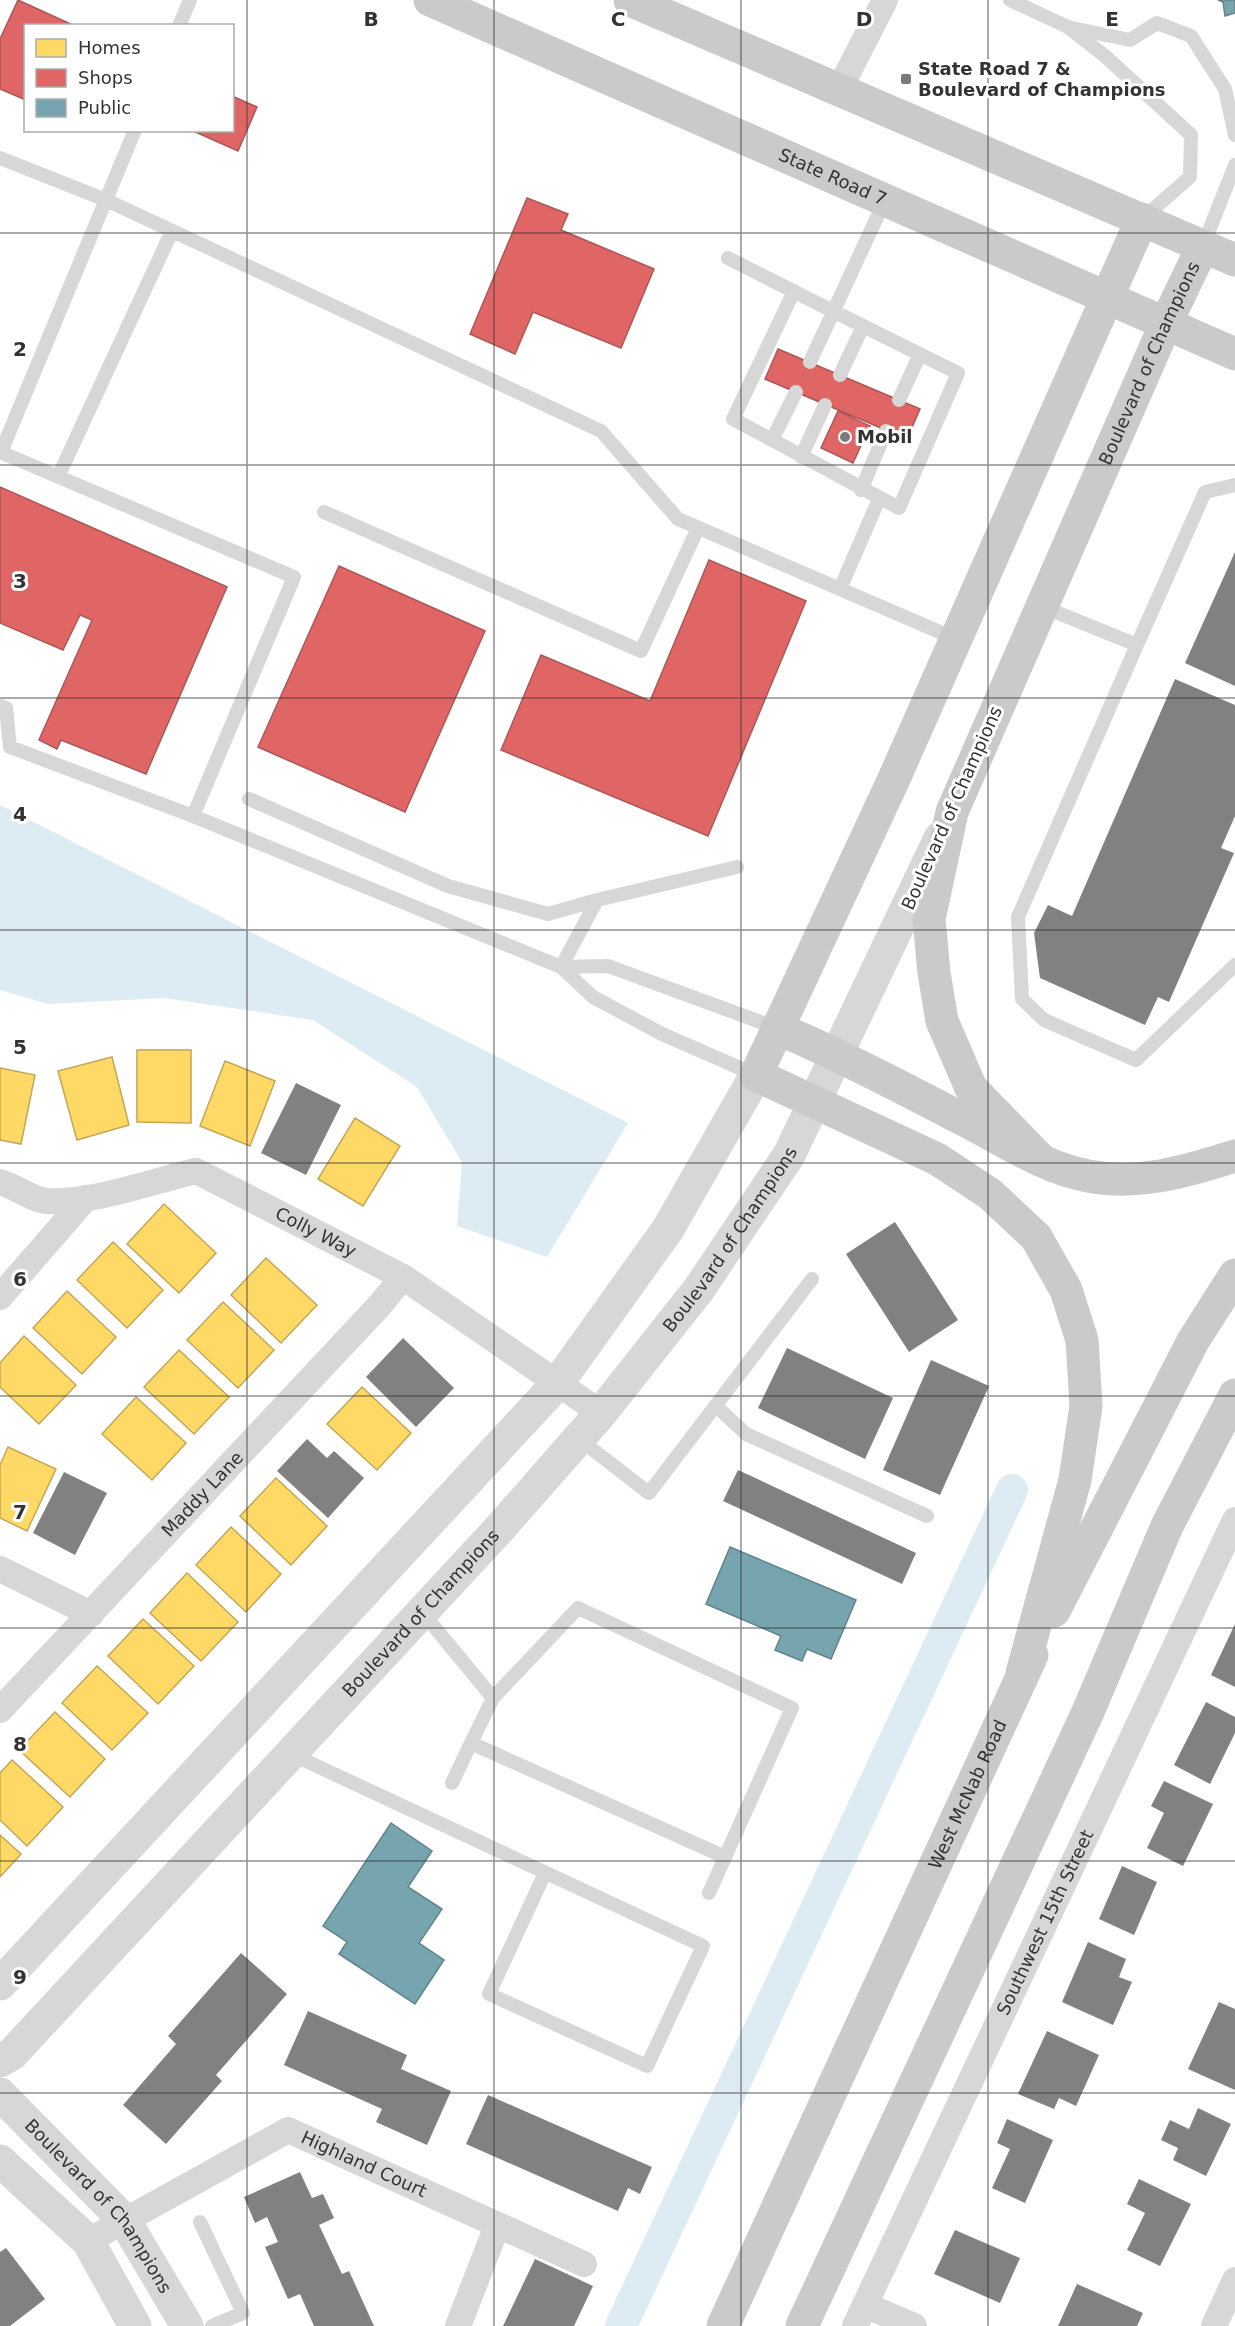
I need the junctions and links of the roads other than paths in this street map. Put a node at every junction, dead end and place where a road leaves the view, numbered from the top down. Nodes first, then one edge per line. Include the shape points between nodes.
1 (190, 0) edge
2 (430, 0) edge
3 (630, 0) edge
4 (885, 0) edge
5 (1010, 0) edge
6 (180, 24) edge
7 (1068, 27) junction
8 (839, 90) junction
9 (134, 132) edge
10 (1235, 135) edge
11 (0, 158) edge
12 (1235, 165) edge
13 (106, 200) junction
14 (885, 201) junction
15 (1142, 219) junction
16 (172, 231) junction
17 (1203, 246) junction
18 (728, 258) dead end
19 (1235, 260) edge
20 (794, 291) junction
21 (1107, 298) junction
22 (834, 312) junction
23 (1166, 323) junction
24 (863, 326) junction
25 (920, 354) junction
26 (1235, 354) edge
27 (810, 362) dead end
28 (840, 375) dead end
29 (796, 392) dead end
30 (899, 400) dead end
31 (825, 405) dead end
32 (886, 431) dead end
33 (772, 440) junction
34 (0, 452) edge
35 (801, 456) junction
36 (58, 477) junction
37 (1235, 485) edge
38 (861, 490) junction
39 (879, 498) junction
40 (324, 512) dead end
41 (698, 528) junction
42 (840, 589) junction
43 (1041, 606) junction
44 (956, 639) junction
45 (1137, 645) junction
46 (0, 706) edge
47 (249, 799) dead end
48 (952, 812) junction
49 (193, 816) junction
50 (737, 867) dead end
51 (597, 900) junction
52 (1235, 965) edge
53 (561, 967) junction
54 (777, 1028) junction
55 (837, 1054) junction
56 (756, 1075) junction
57 (814, 1103) junction
58 (1235, 1156) edge
59 (1041, 1160) junction
60 (0, 1182) edge
61 (86, 1198) junction
62 (1235, 1275) edge
63 (403, 1277) junction
64 (812, 1279) dead end
65 (0, 1297) edge
66 (557, 1384) junction
67 (1235, 1395) edge
68 (716, 1406) junction
69 (601, 1413) junction
70 (579, 1438) junction
71 (927, 1516) dead end
72 (1235, 1520) edge
73 (0, 1569) edge
74 (422, 1612) junction
75 (91, 1614) junction
76 (1022, 1673) junction
77 (493, 1698) junction
78 (0, 1710) edge
79 (471, 1743) junction
80 (291, 1754) junction
81 (452, 1783) dead end
82 (725, 1857) junction
83 (545, 1873) junction
84 (709, 1893) dead end
85 (0, 1984) edge
86 (0, 2061) edge
87 (0, 2094) edge
88 (0, 2161) edge
89 (125, 2221) junction
90 (200, 2222) dead end
91 (497, 2226) junction
92 (88, 2241) junction
93 (584, 2264) dead end
94 (1235, 2280) edge
95 (860, 2315) edge
96 (246, 2319) edge
97 (135, 2326) edge
98 (187, 2326) edge
99 (212, 2326) edge
100 (458, 2326) edge
101 (723, 2326) edge
102 (802, 2326) edge
103 (914, 2326) edge
104 (1214, 2326) edge

1 - 6 lane
2 - 14 main road, State Road 7
3 - 8 main road
4 - 8 street
5 - 7 lane
7 - 10 lane via 1130,40 1157,23 1191,36 1225,89
7 - 15 lane via 1191,135 1190,177
8 - 15 main road
9 - 13 lane
11 - 13 lane
12 - 17 lane
13 - 16 lane
13 - 34 lane
14 - 21 main road, State Road 7
14 - 22 lane
15 - 17 main road
15 - 21 main road
16 - 36 lane
16 - 41 lane via 601,431 678,519
17 - 19 main road
17 - 23 main road, Boulevard of Champions
18 - 20 lane
20 - 22 lane
20 - 33 lane via 734,419
21 - 23 main road, State Road 7
21 - 44 main road
22 - 24 lane
22 - 27 lane
23 - 26 main road, State Road 7
23 - 43 main road, Boulevard of Champions
24 - 25 lane
24 - 28 lane
25 - 30 lane
25 - 39 lane via 958,373 899,507
29 - 33 lane
31 - 35 lane
32 - 38 lane
33 - 35 lane
34 - 36 lane
35 - 38 lane
36 - 49 lane via 294,577
37 - 45 lane via 1205,492
38 - 39 lane
39 - 42 lane
40 - 41 lane via 641,651
41 - 42 lane
42 - 44 lane
43 - 45 lane
43 - 48 main road, Boulevard of Champions
44 - 54 main road
45 - 52 lane via 1018,917 1022,999 1044,1020 1136,1060
46 - 49 lane via 6,708 10,747
47 - 51 lane via 448,886 548,914
48 - 55 street, Boulevard of Champions
48 - 59 main road via 929,919 942,1021 971,1088
49 - 53 lane
50 - 51 lane
51 - 53 lane
53 - 54 lane via 608,966
53 - 56 lane via 593,997 662,1034
54 - 55 main road
54 - 56 main road
55 - 57 street, Boulevard of Champions
55 - 59 main road
56 - 57 main road
56 - 66 street via 668,1229
57 - 69 street, Boulevard of Champions via 789,1155 699,1289
57 - 76 main road via 938,1159 990,1194 1036,1237 1066,1290 1082,1340 1086,1406 1075,1480
58 - 59 main road via 1182,1173 1129,1179 1088,1176
60 - 61 street, Colly Way via 45,1201
61 - 63 street, Colly Way via 196,1171
61 - 65 street
62 - 76 main road, West McNab Road via 1192,1341
63 - 66 street, Colly Way
63 - 75 street, Maddy Lane
64 - 68 lane
66 - 69 street, Colly Way
66 - 85 street
67 - 102 main road via 1167,1526 1087,1714
68 - 70 lane via 649,1493
68 - 71 lane via 746,1434
69 - 70 street, Boulevard of Champions
70 - 74 street, Boulevard of Champions
72 - 95 street, Southwest 15th Street
73 - 75 street
74 - 77 lane
74 - 80 street, Boulevard of Champions
75 - 78 street, Maddy Lane
76 - 101 main road, West McNab Road
77 - 79 lane
77 - 82 lane via 578,1608 792,1708
79 - 81 lane
79 - 82 lane
80 - 83 lane
80 - 86 street, Boulevard of Champions via 18,2048
82 - 84 lane
83 - 83 lane via 703,1946 647,2066 489,1994
87 - 89 street, Boulevard of Champions
88 - 92 street, Boulevard of Champions
89 - 91 street, Highland Court via 288,2130
89 - 92 street, Highland Court
89 - 98 street, Boulevard of Champions
90 - 96 lane
91 - 93 street, Highland Court
91 - 100 street
92 - 97 street, Boulevard of Champions
94 - 104 street
95 - 103 street
96 - 99 lane

